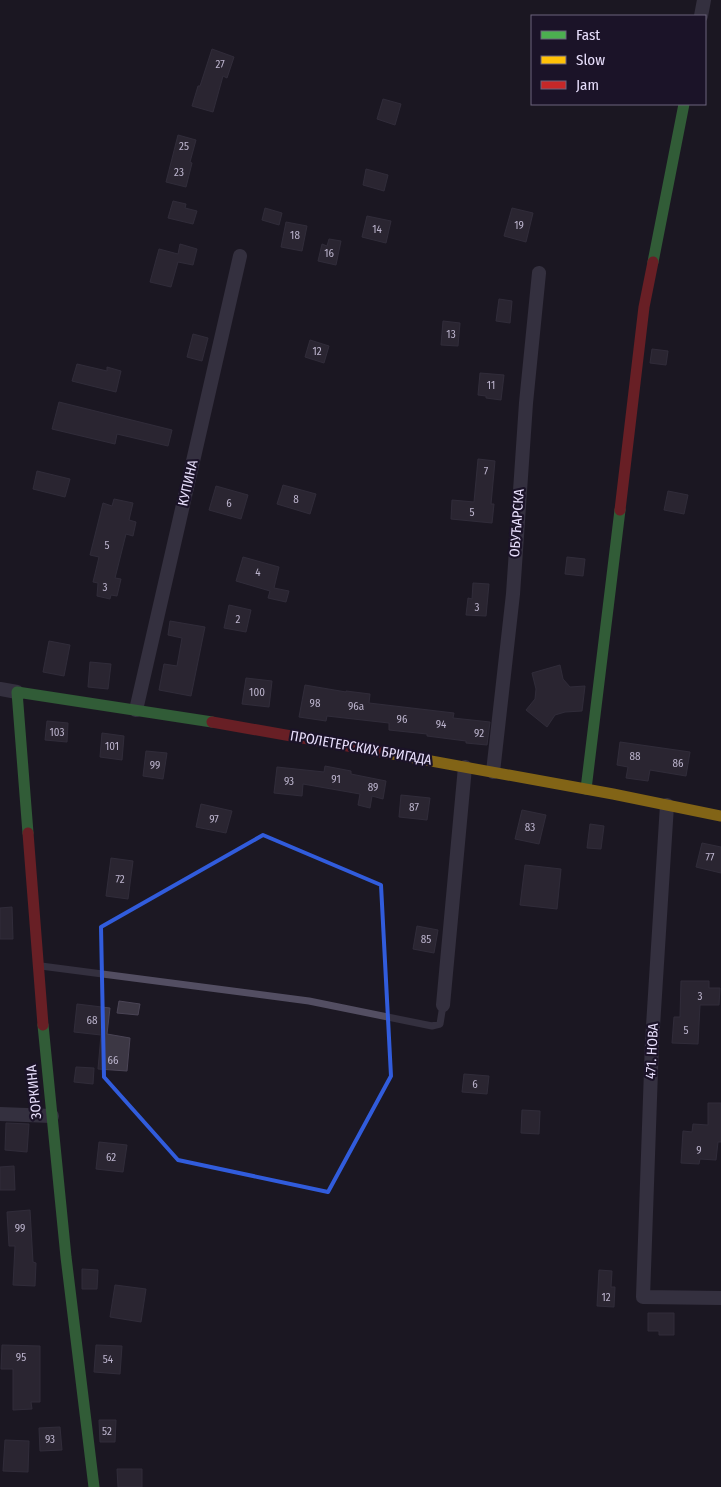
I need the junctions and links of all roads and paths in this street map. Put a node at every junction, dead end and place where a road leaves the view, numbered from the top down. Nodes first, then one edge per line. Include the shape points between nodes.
1 (704, 0) edge
2 (701, 15) edge
3 (684, 105) edge
4 (240, 256) dead end
5 (539, 273) dead end
6 (0, 689) edge
7 (17, 692) junction
8 (136, 710) junction
9 (465, 767) junction
10 (493, 772) junction
11 (586, 789) junction
12 (667, 805) junction
13 (721, 816) edge
14 (38, 966) junction
15 (443, 1005) joint
16 (0, 1114) edge
17 (52, 1116) junction
18 (721, 1298) edge
19 (94, 1487) edge

1 - 2 street
3 - 11 street via 644,307
4 - 8 street, КУПИНА
5 - 10 street, ОБУЋАРСКА via 513,594
6 - 7 street, ПРОЛЕТЕРСКИХ БРИГАДА
7 - 8 street, ПРОЛЕТЕРСКИХ БРИГАДА
7 - 14 street, ЗОРКИНА
8 - 9 street, ПРОЛЕТЕРСКИХ БРИГАДА
9 - 10 street, ПРОЛЕТЕРСКИХ БРИГАДА
9 - 15 street
10 - 11 street, ПРОЛЕТЕРСКИХ БРИГАДА
11 - 12 street, ПРОЛЕТЕРСКИХ БРИГАДА
12 - 13 street, ПРОЛЕТЕРСКИХ БРИГАДА
12 - 18 street, 471. НОВА via 652,1042 643,1297
14 - 15 lane via 309,1001 432,1026 440,1024
14 - 17 street, ЗОРКИНА
16 - 17 street
17 - 19 street, ЗОРКИНА

